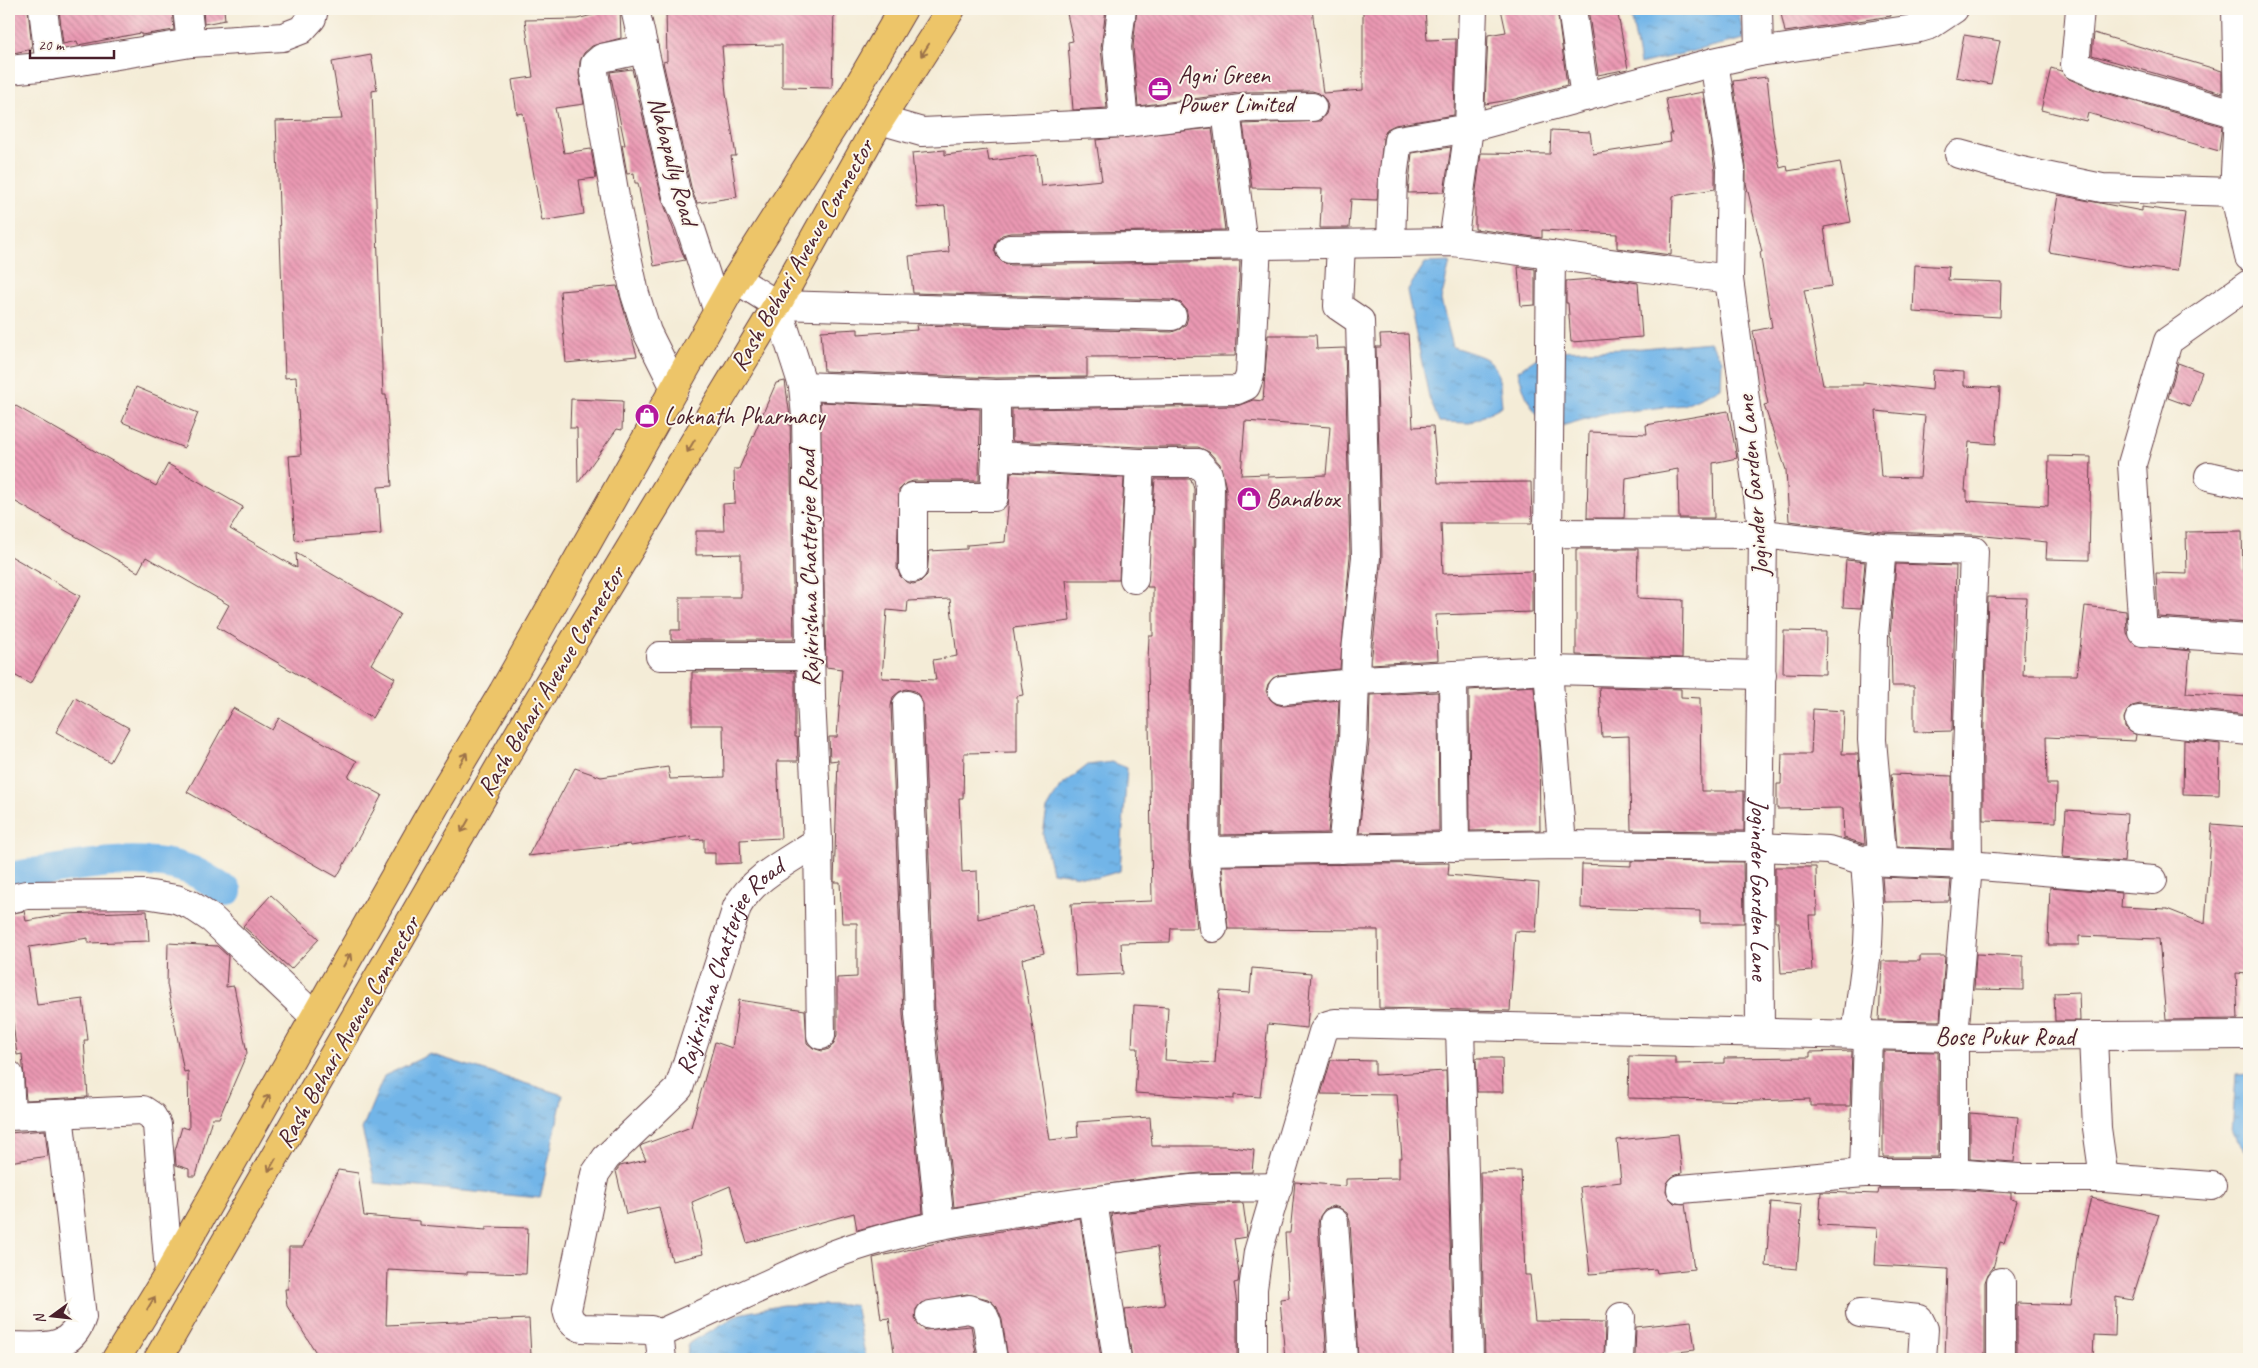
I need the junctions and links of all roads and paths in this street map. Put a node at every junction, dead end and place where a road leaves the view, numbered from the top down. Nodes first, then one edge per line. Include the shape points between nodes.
1 (43, 9) edge
2 (187, 9) edge
3 (314, 9) edge
4 (635, 9) edge
5 (903, 9) edge
6 (952, 9) edge
7 (1122, 9) edge
8 (1473, 9) edge
9 (1572, 9) edge
10 (1758, 9) edge
11 (1954, 9) edge
12 (2080, 9) edge
13 (2236, 9) edge
14 (192, 43) junction
15 (644, 49) junction
16 (1759, 52) junction
17 (1714, 62) junction
18 (50, 66) junction
19 (9, 70) edge
20 (1585, 97) junction
21 (1312, 107) dead end
22 (1226, 111) junction
23 (2238, 114) junction
24 (880, 120) junction
25 (1124, 123) junction
26 (1469, 128) junction
27 (1959, 154) dead end
28 (2234, 192) junction
29 (1453, 242) junction
30 (1391, 243) junction
31 (1250, 245) junction
32 (1341, 245) junction
33 (1010, 249) dead end
34 (1551, 255) junction
35 (2249, 257) edge
36 (736, 279) junction
37 (1729, 279) junction
38 (2249, 284) edge
39 (777, 305) junction
40 (718, 312) junction
41 (1172, 316) dead end
42 (803, 386) junction
43 (675, 388) junction
44 (996, 394) junction
45 (996, 456) junction
46 (1140, 463) junction
47 (2209, 476) dead end
48 (2249, 485) edge
49 (1548, 533) junction
50 (1763, 534) junction
51 (1882, 548) junction
52 (913, 568) dead end
53 (1134, 580) dead end
54 (2249, 639) edge
55 (660, 656) dead end
56 (811, 656) junction
57 (1548, 670) junction
58 (1762, 675) junction
59 (1453, 676) junction
60 (1355, 683) junction
61 (1282, 690) dead end
62 (907, 705) dead end
63 (2138, 720) dead end
64 (2249, 731) edge
65 (818, 841) junction
66 (1562, 845) junction
67 (1758, 847) junction
68 (1455, 848) junction
69 (1342, 850) junction
70 (1205, 851) junction
71 (1865, 861) junction
72 (1968, 865) junction
73 (2153, 880) dead end
74 (9, 898) edge
75 (1213, 928) dead end
76 (315, 1017) junction
77 (1460, 1027) junction
78 (2249, 1030) edge
79 (1760, 1031) junction
80 (821, 1035) dead end
81 (1862, 1035) junction
82 (1954, 1037) junction
83 (2093, 1037) junction
84 (9, 1075) edge
85 (59, 1114) junction
86 (10, 1116) edge
87 (1864, 1173) junction
88 (1954, 1173) junction
89 (2104, 1178) junction
90 (2212, 1186) dead end
91 (1278, 1187) junction
92 (1681, 1189) dead end
93 (1093, 1201) junction
94 (1334, 1222) dead end
95 (940, 1225) junction
96 (169, 1272) junction
97 (2001, 1282) dead end
98 (1860, 1313) dead end
99 (930, 1315) dead end
100 (1620, 1317) dead end
101 (9, 1346) edge
102 (661, 1347) edge
103 (123, 1349) edge
104 (159, 1359) edge
105 (993, 1359) edge
106 (1117, 1359) edge
107 (1253, 1359) edge
108 (1343, 1359) edge
109 (1469, 1359) edge
110 (1619, 1359) edge
111 (1922, 1359) edge
112 (2001, 1359) edge

1 - 18 street
2 - 14 street
3 - 14 street via 312,18 301,30 284,37
4 - 15 street, Nabapally Road
5 - 36 main road, Rash Behari Avenue Connector via 850,100
6 -> 24 main road, Rash Behari Avenue Connector
7 - 25 street via 1117,47
8 - 26 street
9 - 20 street
10 - 16 street
11 - 16 street via 1920,28
12 - 23 street via 2075,65 2099,75
13 - 23 street
14 - 18 street
15 - 40 street, Nabapally Road via 677,196
15 - 43 street via 602,58 595,64 594,72 635,294 648,332
16 - 17 street
17 - 20 street
17 - 37 street, Joginder Garden Lane via 1731,170
18 - 19 street
20 - 26 street
21 - 22 street
22 - 25 street
22 - 31 street
23 - 28 street
24 - 25 street via 922,132
24 - 39 main road, Rash Behari Avenue Connector
26 - 29 street
26 - 30 street via 1398,140
27 - 28 street via 2102,188
28 - 35 street
29 - 30 street
29 - 34 street
30 - 32 street
31 - 32 street
31 - 33 street
31 - 44 street via 1250,375 1246,386 1237,390
32 - 60 street via 1338,306 1360,322 1366,557
34 - 37 street
34 - 49 street
36 - 39 street
36 - 40 main road, Rash Behari Avenue Connector
37 - 50 street, Joginder Garden Lane
38 - 54 street via 2168,341 2132,464 2142,632
39 - 41 street
39 - 42 street, Rajkrishna Chatterjee Road
39 -> 104 main road, Rash Behari Avenue Connector via 533,709
40 - 43 main road, Rash Behari Avenue Connector
42 - 44 street
42 - 56 street, Rajkrishna Chatterjee Road
76 -> 43 main road, Rash Behari Avenue Connector
44 - 45 street
45 - 46 street
45 - 52 street via 994,497 913,497
46 - 53 street
46 - 70 street via 1198,463 1208,474
47 - 48 street
49 - 50 street
49 - 57 street
50 - 51 street
50 - 58 street, Joginder Garden Lane
51 - 71 street via 1874,634 1872,740 1882,853
51 - 72 street via 1974,551 1967,755
55 - 56 street
56 - 65 street, Rajkrishna Chatterjee Road
57 - 58 street
57 - 59 street
57 - 66 street
58 - 67 street, Joginder Garden Lane
59 - 60 street
59 - 68 street
60 - 61 street
60 - 69 street
62 - 95 street via 919,1014
63 - 64 street
65 - 80 street
65 - 102 street, Rajkrishna Chatterjee Road via 744,893 679,1088 606,1158 591,1188 567,1310 568,1319 582,1328 651,1330
66 - 67 street
66 - 68 street
67 - 71 street via 1828,850
67 - 79 street, Joginder Garden Lane
68 - 69 street
69 - 70 street
70 - 75 street
71 - 72 street
71 - 81 street via 1869,918
72 - 73 street
72 - 82 street
74 - 76 street via 145,894 176,899 212,919
96 -> 76 main road, Rash Behari Avenue Connector
77 - 79 street, Bose Pukur Road
77 - 91 street, Bose Pukur Road via 1328,1025 1323,1032
77 - 109 street
78 - 83 street, Bose Pukur Road
79 - 81 street, Bose Pukur Road
81 - 82 street, Bose Pukur Road
81 - 87 street
82 - 83 street, Bose Pukur Road
82 - 88 street
83 - 89 street via 2097,1128
84 - 86 street
85 - 86 street
85 - 96 street via 143,1110 152,1116 157,1125
85 - 101 street via 82,1317 73,1336 63,1342 51,1346
87 - 88 street
87 - 92 street
88 - 89 street via 2017,1178
89 - 90 street
91 - 93 street via 1191,1189
91 - 107 street via 1254,1270
93 - 95 street
93 - 106 street
94 - 108 street
95 - 102 street via 842,1251
103 -> 96 main road, Rash Behari Avenue Connector
97 - 112 street
98 - 111 street via 1919,1319 1924,1329
99 - 105 street via 969,1309 983,1314
100 - 110 street
103 - 104 main road

